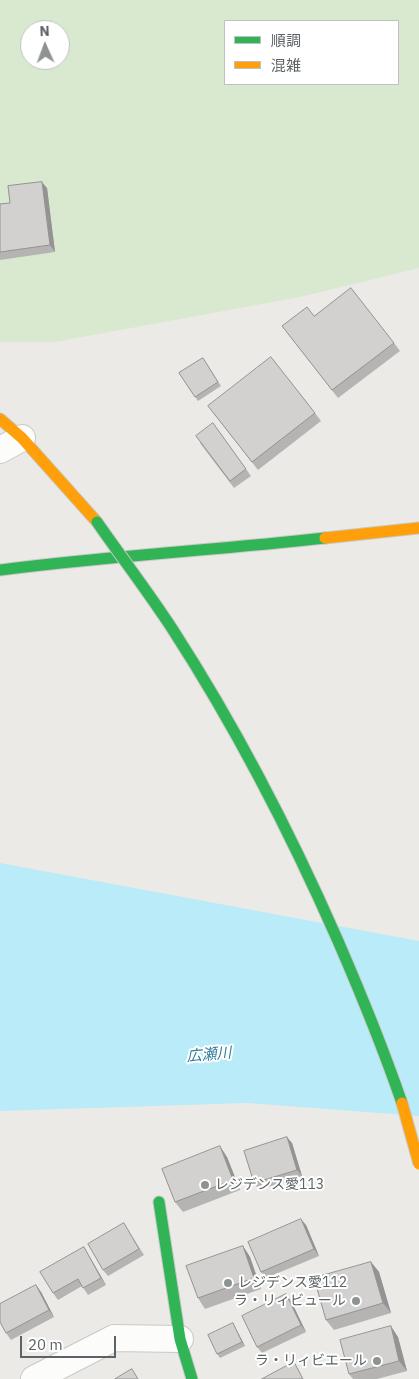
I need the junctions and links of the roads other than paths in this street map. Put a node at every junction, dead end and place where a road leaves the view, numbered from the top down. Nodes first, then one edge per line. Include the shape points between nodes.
1 (0, 419) edge
2 (11, 444) edge
3 (419, 528) edge
4 (0, 570) edge
5 (419, 1164) edge
6 (159, 1202) dead end
7 (180, 1339) junction
8 (34, 1379) edge
9 (192, 1379) edge

1 - 2 street
2 - 5 street, bridge via 97,522 182,644 235,732 328,920 369,1015 412,1133
3 - 4 street
6 - 7 street
7 - 8 street via 114,1338
7 - 9 street

